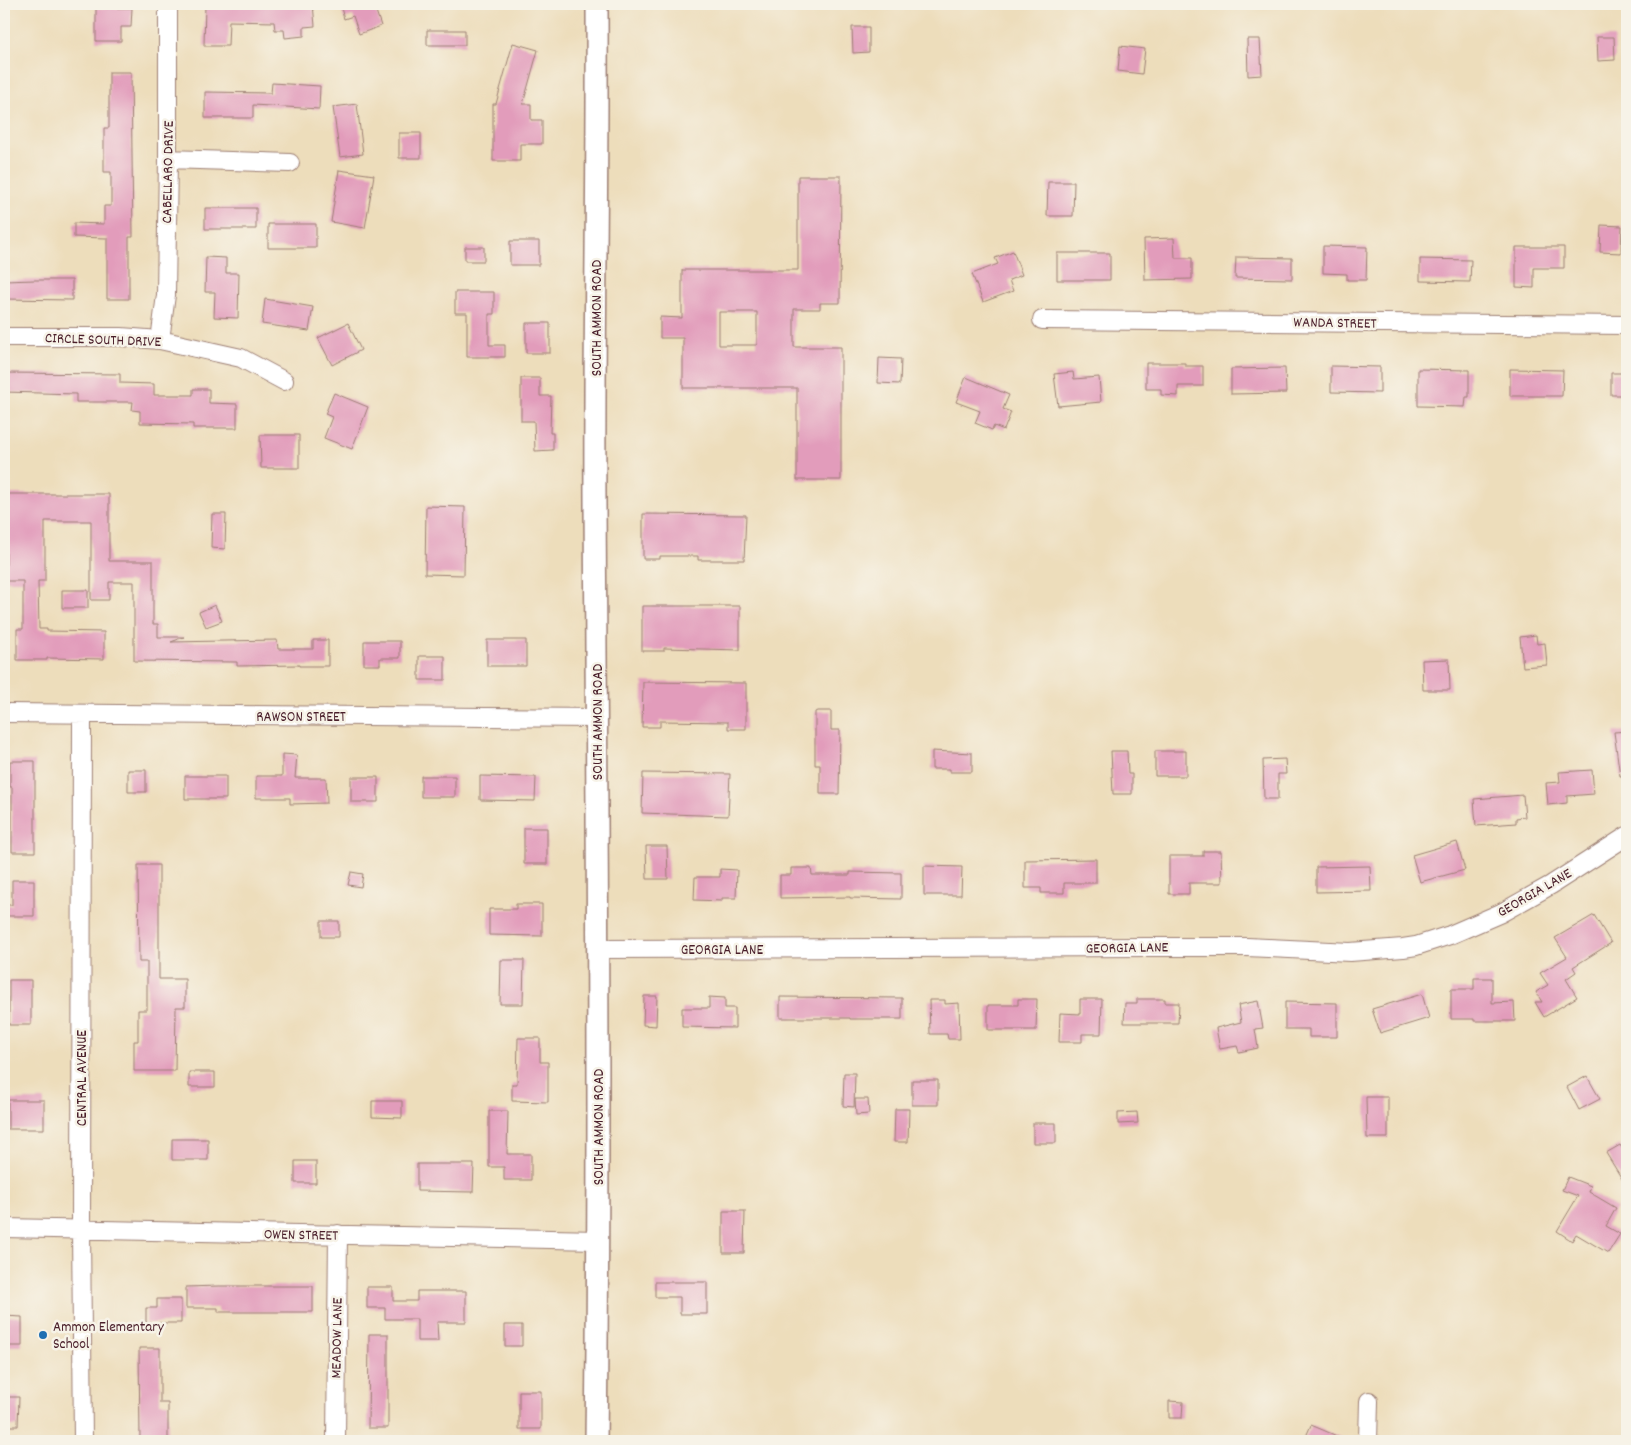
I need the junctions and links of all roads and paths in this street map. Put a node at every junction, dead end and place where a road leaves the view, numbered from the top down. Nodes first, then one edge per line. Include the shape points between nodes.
1 (168, 4) edge
2 (597, 4) edge
3 (168, 159) junction
4 (290, 162) dead end
5 (1042, 320) dead end
6 (1627, 325) edge
7 (4, 337) edge
8 (160, 340) junction
9 (284, 381) dead end
10 (4, 713) edge
11 (82, 714) junction
12 (597, 718) junction
13 (1627, 836) edge
14 (598, 949) junction
15 (4, 1228) edge
16 (81, 1229) junction
17 (338, 1234) junction
18 (599, 1240) junction
19 (1369, 1401) dead end
20 (83, 1441) edge
21 (336, 1441) edge
22 (596, 1441) edge
23 (1368, 1441) edge

1 - 3 street, CABELLARO DRIVE
2 - 12 main road, SOUTH AMMON ROAD
3 - 4 street
3 - 8 street, CABELLARO DRIVE via 166,295
5 - 6 street, WANDA STREET
7 - 8 street, CIRCLE SOUTH DRIVE
8 - 9 street, CIRCLE SOUTH DRIVE via 241,358
10 - 11 street, RAWSON STREET
11 - 12 street, RAWSON STREET
11 - 16 street, CENTRAL AVENUE
12 - 14 main road, SOUTH AMMON ROAD
13 - 14 street, GEORGIA LANE via 1551,885 1501,912 1450,934 1403,948 1350,952 1247,947
14 - 18 main road, SOUTH AMMON ROAD
15 - 16 street, OWEN STREET
16 - 17 street, OWEN STREET
16 - 20 street, CENTRAL AVENUE
17 - 18 street, OWEN STREET
17 - 21 street, MEADOW LANE
18 - 22 main road, SOUTH AMMON ROAD
19 - 23 street

